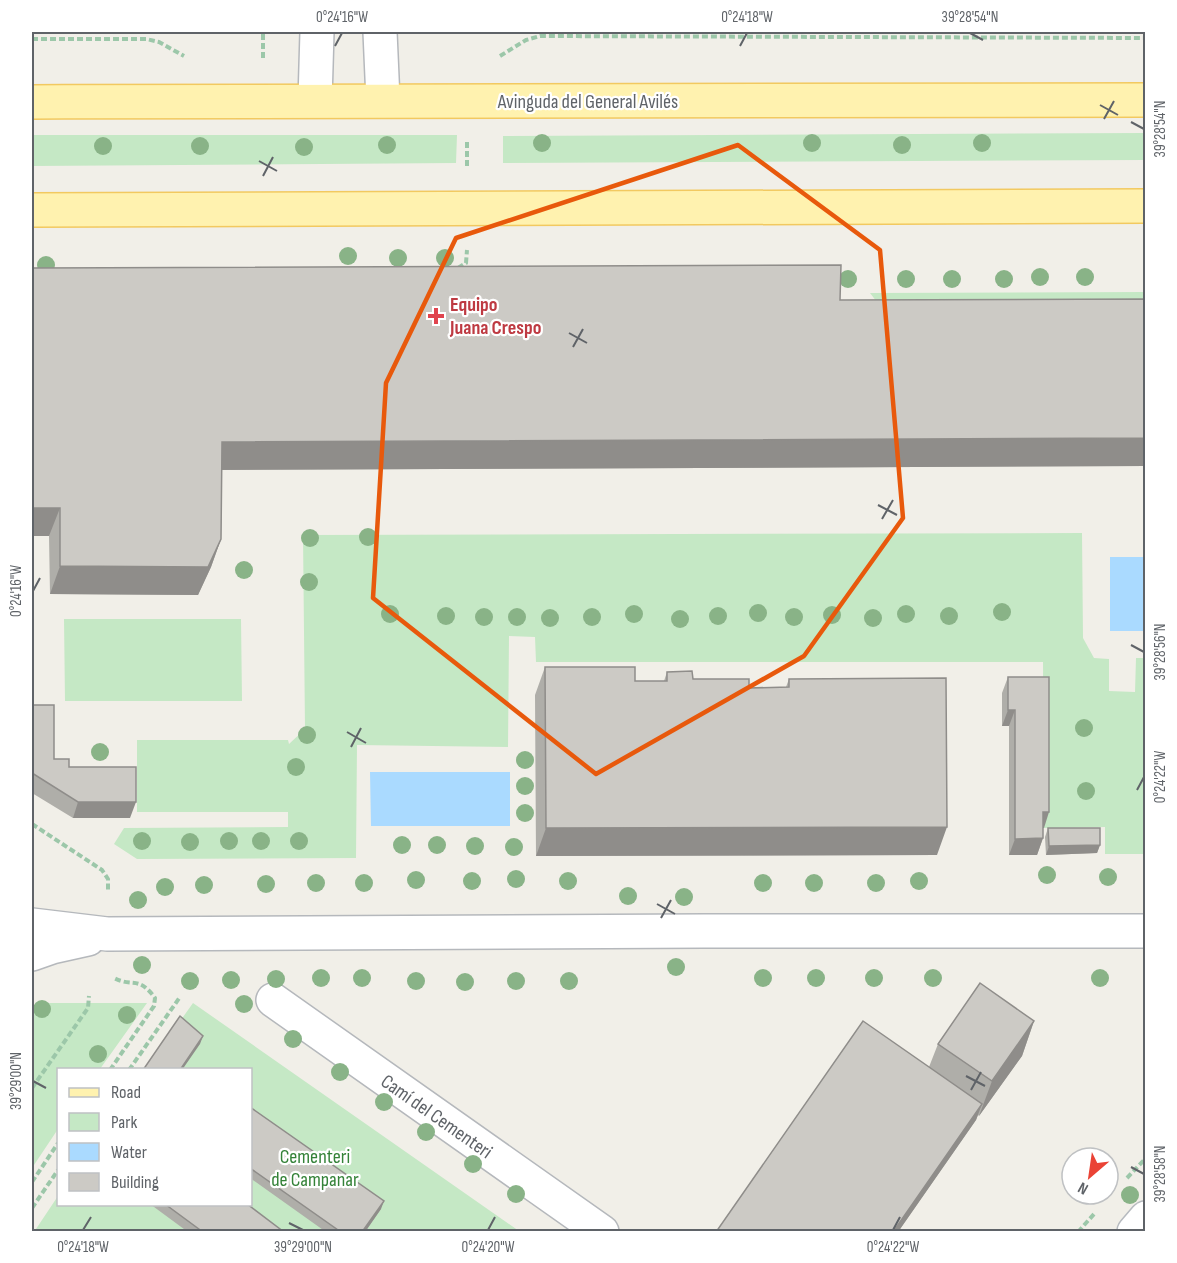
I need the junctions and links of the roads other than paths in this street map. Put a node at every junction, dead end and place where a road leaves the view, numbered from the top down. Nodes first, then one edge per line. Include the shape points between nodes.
1 (317, 32) edge
2 (380, 32) edge
3 (315, 100) junction
4 (383, 100) junction
5 (1146, 100) edge
6 (32, 102) edge
7 (1146, 206) edge
8 (32, 210) edge
9 (32, 925) edge
10 (1146, 931) edge
11 (107, 934) junction
12 (32, 954) edge
13 (273, 1000) dead end
14 (1146, 1218) edge
15 (602, 1232) edge
16 (1134, 1232) edge

1 - 3 street
2 - 4 street
3 - 4 main road, Avinguda del General Avilés
3 - 6 main road, Avinguda del General Avilés
4 - 5 main road, Avinguda del General Avilés
7 - 8 main road
9 - 11 street
10 - 11 street
11 - 12 street
13 - 15 street, Camí del Cementeri
14 - 16 street

